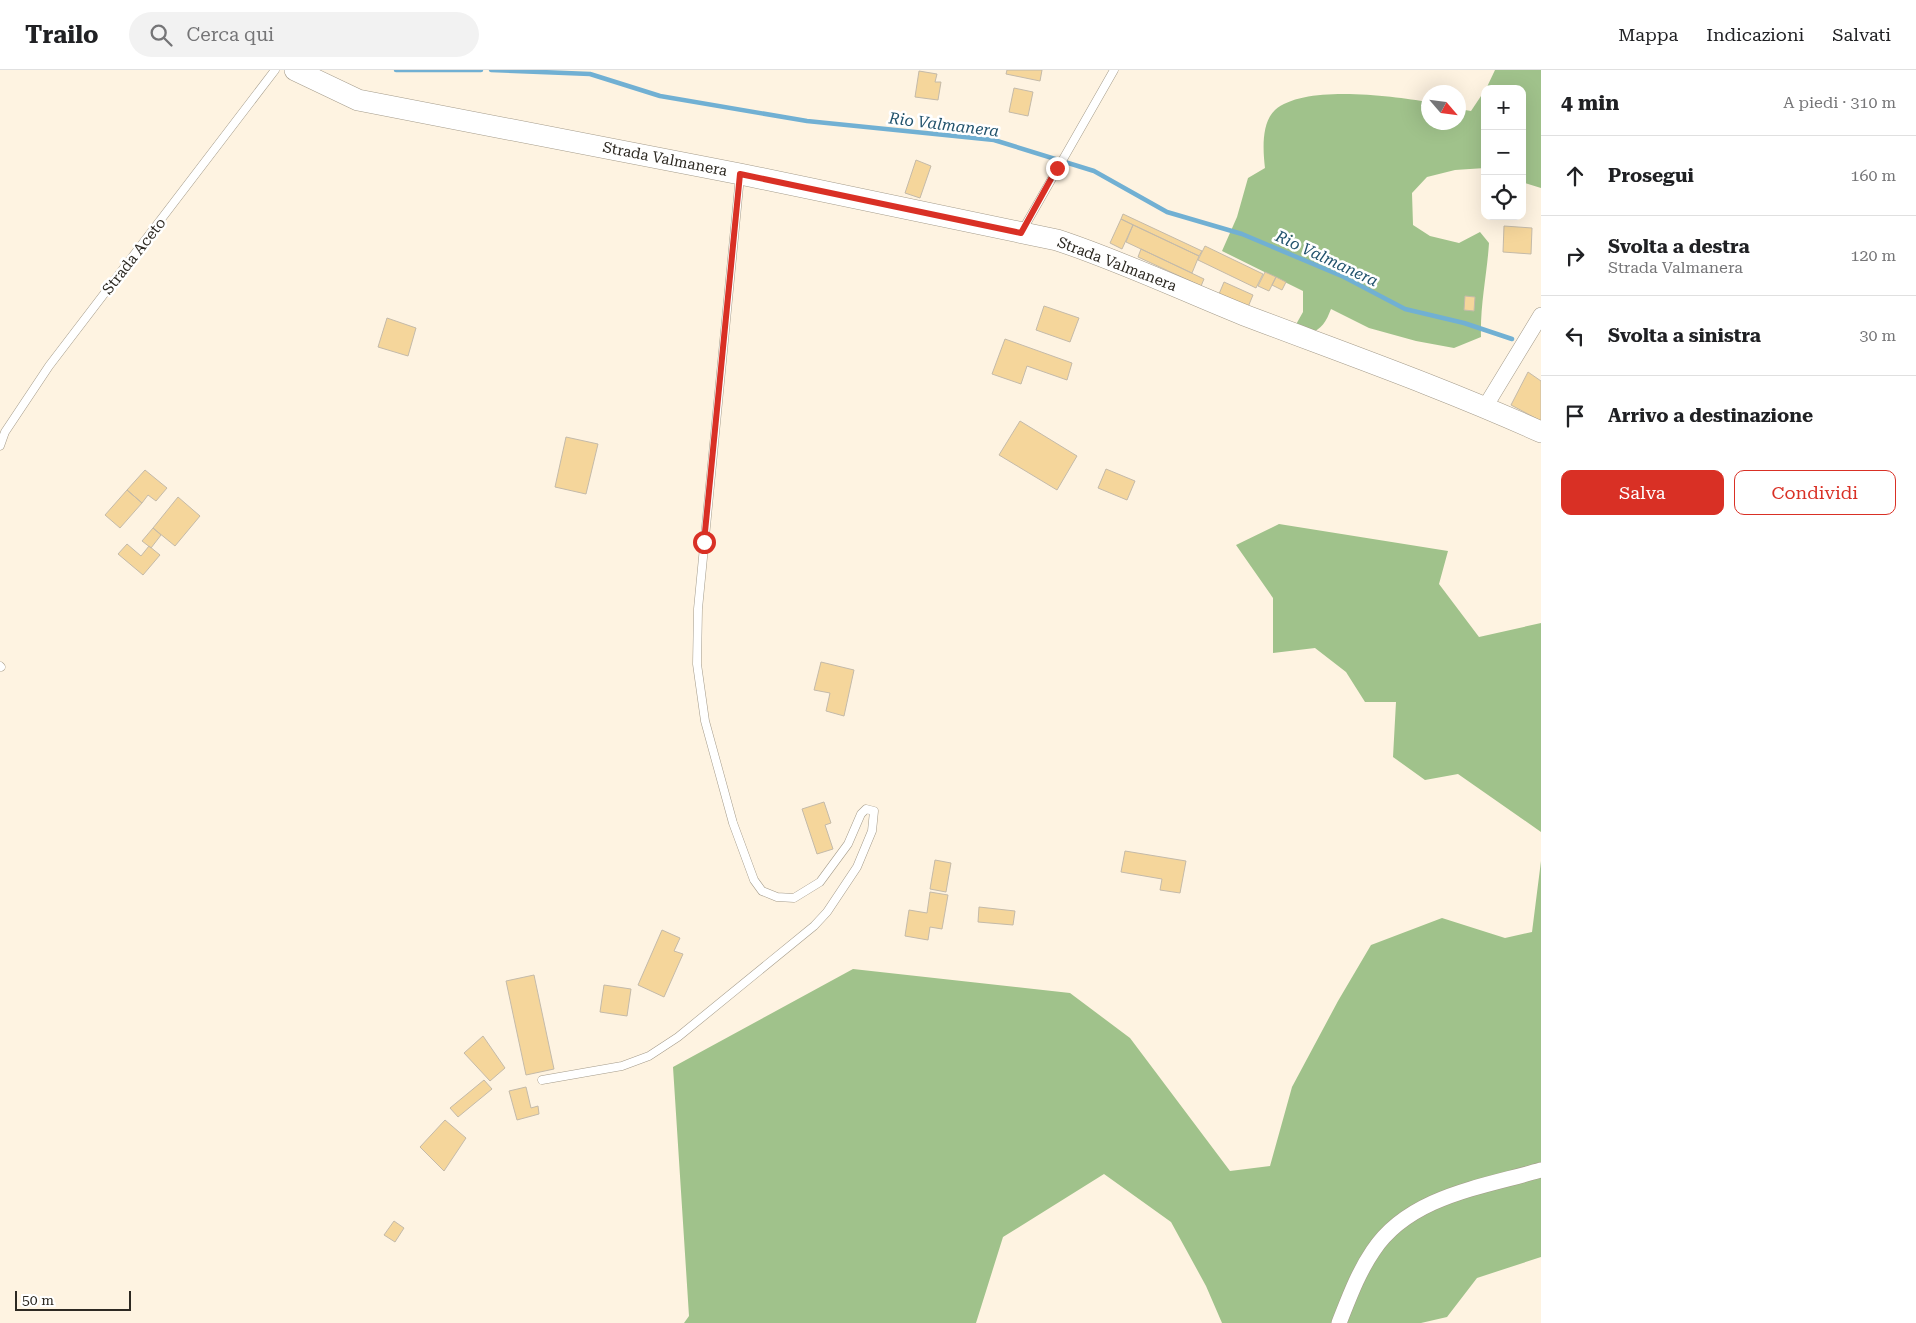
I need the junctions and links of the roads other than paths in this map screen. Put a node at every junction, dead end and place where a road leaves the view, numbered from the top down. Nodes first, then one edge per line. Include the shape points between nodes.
1 (275, 70) edge
2 (296, 70) edge
3 (1114, 70) edge
4 (740, 174) junction
5 (1021, 233) junction
6 (1537, 321) edge
7 (1485, 407) junction
8 (1541, 432) edge
9 (0, 446) edge
10 (542, 1080) dead end
11 (1541, 1170) edge
12 (1339, 1323) edge

1 - 9 lane, Strada Aceto via 49,366 5,432
2 - 4 street, Strada Valmanera via 358,100
3 - 5 lane
4 - 5 street, Strada Valmanera
4 - 10 lane via 698,609 697,664 705,721 733,823 754,880 762,891 777,897 794,898 820,882 848,844 861,814 866,809 874,811 875,819 853,874 821,919 663,1049 622,1066
5 - 7 street, Strada Valmanera via 1057,240 1099,254 1242,314
6 - 7 street
7 - 8 street, Strada Valmanera
11 - 12 street via 1442,1198 1396,1225 1374,1249

